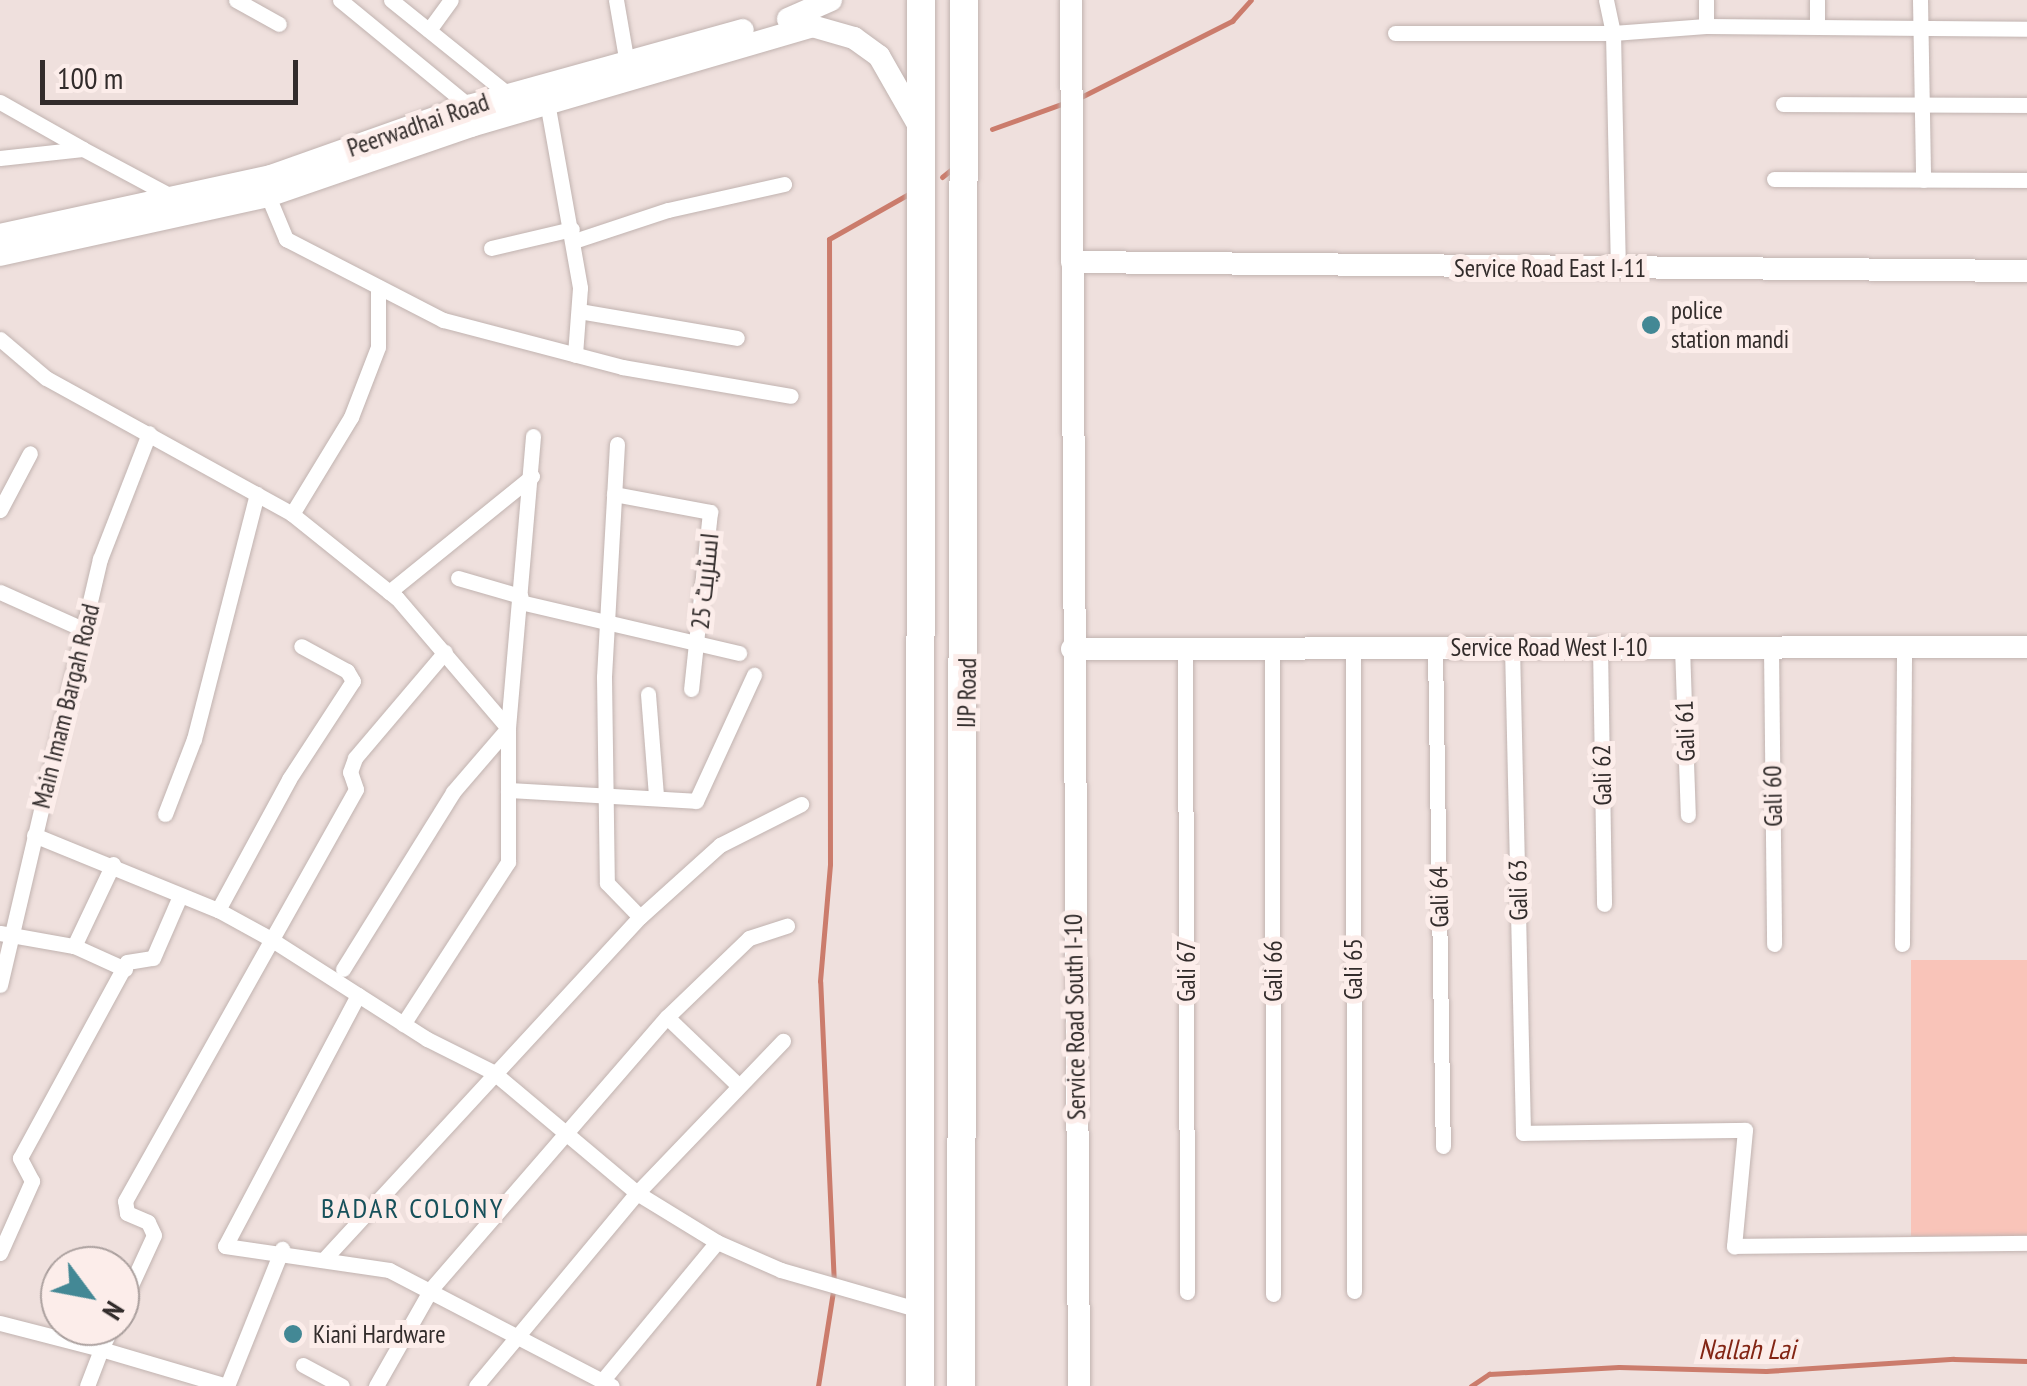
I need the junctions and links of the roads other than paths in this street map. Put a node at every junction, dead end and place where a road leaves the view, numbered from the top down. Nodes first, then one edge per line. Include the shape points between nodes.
1 (236, 0) edge
2 (340, 0) edge
3 (451, 0) edge
4 (616, 0) edge
5 (831, 0) edge
6 (922, 0) edge
7 (964, 0) edge
8 (1071, 0) edge
9 (1606, 0) edge
10 (1706, 0) edge
11 (1816, 0) edge
12 (1920, 0) edge
13 (401, 3) edge
14 (279, 24) dead end
15 (1706, 26) junction
16 (1817, 26) junction
17 (1921, 28) junction
18 (429, 30) junction
19 (2027, 30) edge
20 (1395, 34) dead end
21 (1613, 34) junction
22 (626, 58) junction
23 (508, 94) junction
24 (0, 102) edge
25 (547, 102) junction
26 (1783, 104) dead end
27 (2027, 105) edge
28 (469, 106) junction
29 (1922, 107) junction
30 (921, 131) junction
31 (84, 149) junction
32 (0, 158) edge
33 (1774, 179) dead end
34 (1923, 180) junction
35 (2027, 180) edge
36 (784, 184) dead end
37 (270, 186) junction
38 (173, 197) junction
39 (0, 235) edge
40 (573, 235) junction
41 (492, 248) dead end
42 (0, 255) edge
43 (1072, 262) junction
44 (1618, 270) junction
45 (2027, 272) edge
46 (378, 287) junction
47 (580, 312) junction
48 (0, 338) edge
49 (736, 338) dead end
50 (576, 354) junction
51 (791, 396) dead end
52 (148, 433) junction
53 (533, 436) dead end
54 (618, 444) dead end
55 (30, 453) dead end
56 (532, 476) junction
57 (257, 494) junction
58 (614, 494) junction
59 (0, 510) edge
60 (292, 514) junction
61 (458, 578) dead end
62 (0, 592) edge
63 (389, 592) junction
64 (520, 599) junction
65 (609, 622) junction
66 (84, 630) junction
67 (300, 646) dead end
68 (698, 646) junction
69 (1600, 646) junction
70 (1682, 646) junction
71 (1771, 646) junction
72 (1353, 647) junction
73 (1904, 647) junction
74 (2027, 647) edge
75 (1272, 648) junction
76 (1435, 648) junction
77 (1512, 648) junction
78 (1072, 649) junction
79 (1185, 649) junction
80 (445, 652) junction
81 (739, 653) dead end
82 (754, 674) dead end
83 (691, 689) dead end
84 (648, 694) dead end
85 (508, 728) junction
86 (508, 790) junction
87 (603, 791) junction
88 (656, 796) junction
89 (800, 804) dead end
90 (165, 814) dead end
91 (1688, 816) dead end
92 (34, 835) junction
93 (114, 864) junction
94 (180, 896) junction
95 (1604, 904) dead end
96 (218, 910) junction
97 (640, 916) junction
98 (787, 926) dead end
99 (5, 934) edge
100 (269, 938) junction
101 (1774, 944) dead end
102 (1902, 944) dead end
103 (74, 946) junction
104 (125, 969) junction
105 (343, 969) dead end
106 (0, 985) edge
107 (358, 996) junction
108 (667, 1018) junction
109 (403, 1024) junction
110 (783, 1041) dead end
111 (493, 1072) junction
112 (738, 1085) junction
113 (567, 1132) junction
114 (1443, 1146) dead end
115 (637, 1193) junction
116 (6, 1222) edge
117 (717, 1242) junction
118 (2027, 1243) edge
119 (282, 1250) junction
120 (0, 1253) edge
121 (326, 1256) junction
122 (140, 1265) edge
123 (431, 1289) junction
124 (1188, 1292) dead end
125 (1354, 1292) dead end
126 (1272, 1294) dead end
127 (920, 1310) junction
128 (0, 1324) edge
129 (517, 1335) junction
130 (102, 1346) edge
131 (101, 1349) junction
132 (303, 1365) dead end
133 (607, 1383) edge
134 (87, 1386) edge
135 (227, 1386) edge
136 (342, 1386) edge
137 (376, 1386) edge
138 (476, 1386) edge
139 (920, 1386) edge
140 (961, 1386) edge
141 (1079, 1386) edge

1 - 14 street
2 - 28 street
3 - 18 street
4 - 22 street
5 - 22 main road, Peerwadhai Road via 807,15
6 - 30 highway, IJP Road
7 - 140 highway, IJP Road
8 - 43 main road, Service Road South I-10
9 - 21 street
10 - 15 street
11 - 16 street
12 - 17 street
13 - 18 street
15 - 16 street
15 - 21 street
16 - 17 street
17 - 19 street
17 - 29 street
18 - 23 street
20 - 21 street
21 - 44 street
22 - 23 main road, Peerwadhai Road
23 - 28 main road, Peerwadhai Road
24 - 31 street
25 - 30 main road via 812,26 854,38 878,56
25 - 37 main road
25 - 40 street
26 - 29 street
27 - 29 street
28 - 37 main road, Peerwadhai Road
29 - 34 street
30 - 127 highway, IJP Road
31 - 32 street
31 - 38 street
33 - 34 street
34 - 35 street
36 - 40 street
37 - 38 main road, Peerwadhai Road
37 - 42 main road
37 - 46 street via 286,239
38 - 39 main road, Peerwadhai Road
40 - 41 street
40 - 47 street
43 - 44 main road, Service Road East I-11
43 - 78 main road, Service Road South I-10
44 - 45 main road, Service Road East I-11
46 - 50 street via 443,320
46 - 60 street via 378,347 350,417
47 - 49 street
47 - 50 street
48 - 52 street via 46,378
50 - 51 street
52 - 57 street
52 - 66 street, Main Imam Bargah Road via 110,525
53 - 56 street
54 - 58 street
55 - 59 street
56 - 63 street
56 - 64 street
57 - 60 street
57 - 90 street via 194,739
58 - 65 street
58 - 68 street, اسٹریٹ 25 via 710,512
60 - 63 street
61 - 64 street
62 - 66 street
63 - 80 street
64 - 65 street
64 - 85 street
65 - 68 street
65 - 87 street
66 - 92 street, Main Imam Bargah Road
67 - 96 street via 348,672 352,682 289,779
68 - 81 street
68 - 83 street, اسٹریٹ 25
69 - 70 main road, Service Road West I-10
69 - 77 main road, Service Road West I-10
69 - 95 street, Gali 62
70 - 71 main road, Service Road West I-10
70 - 91 street, Gali 61
71 - 73 main road, Service Road West I-10
71 - 101 street, Gali 60
72 - 75 main road, Service Road West I-10
72 - 76 main road, Service Road West I-10
72 - 125 street, Gali 65
73 - 74 main road, Service Road West I-10
73 - 102 street
75 - 79 main road, Service Road West I-10
75 - 126 street, Gali 66
76 - 77 main road, Service Road West I-10
76 - 114 street, Gali 64
77 - 118 street, Gali 63 via 1523,1134 1744,1130 1734,1246
78 - 79 main road, Service Road West I-10
78 - 141 main road, Service Road South I-10
79 - 124 street, Gali 67
80 - 85 street
80 - 100 street via 354,758 356,789
82 - 88 street via 704,795 696,801
84 - 88 street
85 - 86 street
85 - 105 street via 452,792
86 - 87 street
86 - 109 street via 508,862
87 - 88 street
87 - 97 street via 607,884
89 - 97 street via 720,845
92 - 93 street
92 - 99 street, Main Imam Bargah Road
93 - 94 street
93 - 103 street
94 - 96 street
94 - 104 street via 153,958 129,960
96 - 100 street
97 - 111 street
98 - 108 street via 749,938
99 - 103 street
99 - 106 street, Main Imam Bargah Road
100 - 107 street
100 - 122 street via 125,1201 127,1213 148,1222 154,1235
103 - 104 street
104 - 116 street via 20,1158 32,1182
107 - 109 street
107 - 119 street via 223,1240 233,1248
108 - 112 street
108 - 113 street
109 - 111 street
110 - 112 street
111 - 113 street
111 - 121 street
112 - 115 street
113 - 115 street
113 - 123 street
115 - 117 street
115 - 129 street
116 - 120 street
117 - 127 street via 820,1282
117 - 133 street
119 - 121 street
119 - 135 street
121 - 123 street via 389,1270
123 - 129 street
123 - 137 street
127 - 139 highway, IJP Road
128 - 131 street
129 - 133 street
129 - 138 street
130 - 131 street
131 - 134 street
131 - 135 street
132 - 136 street

